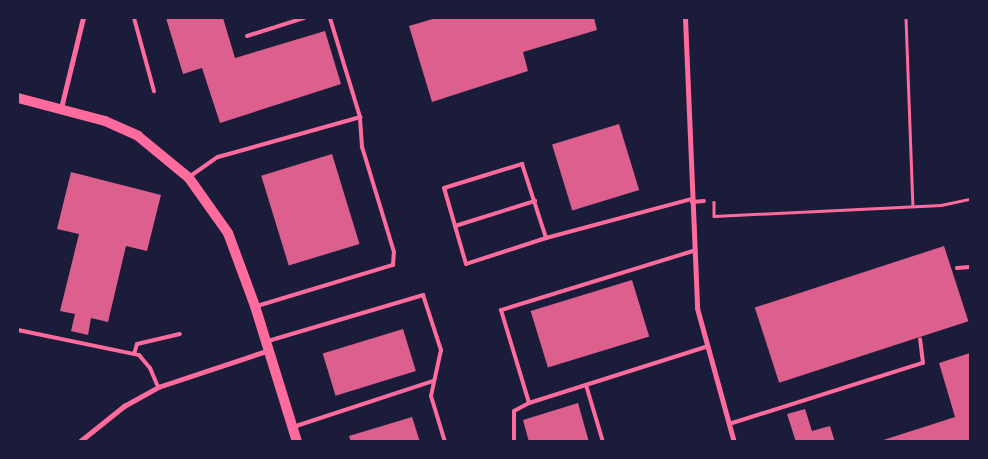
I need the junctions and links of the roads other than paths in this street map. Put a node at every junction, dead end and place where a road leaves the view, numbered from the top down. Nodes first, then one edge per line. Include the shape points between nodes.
1 (83, 18) edge
2 (134, 18) edge
3 (304, 18) edge
4 (330, 18) edge
5 (685, 18) edge
6 (247, 36) dead end
7 (154, 91) dead end
8 (18, 98) edge
9 (61, 108) junction
10 (360, 117) junction
11 (189, 178) junction
12 (692, 200) junction
13 (535, 201) junction
14 (704, 201) dead end
15 (455, 226) junction
16 (546, 238) junction
17 (693, 251) junction
18 (970, 267) edge
19 (957, 268) dead end
20 (255, 306) junction
21 (18, 330) edge
22 (180, 334) dead end
23 (920, 339) dead end
24 (267, 346) junction
25 (706, 347) junction
26 (134, 354) junction
27 (433, 381) junction
28 (586, 385) junction
29 (158, 387) junction
30 (529, 402) junction
31 (729, 424) junction
32 (293, 427) junction
33 (79, 442) edge
34 (297, 442) edge
35 (445, 442) edge
36 (514, 442) edge
37 (603, 442) edge
38 (734, 442) edge

1 - 9 street
2 - 7 lane
3 - 6 lane
4 - 10 lane
5 - 12 street
8 - 9 main road
9 - 11 main road via 106,121 138,136
10 - 11 lane via 218,157
10 - 20 lane via 362,147 394,252 393,265
11 - 20 main road via 228,233
12 - 14 lane
12 - 16 lane
12 - 17 street
13 - 15 lane
13 - 15 lane via 522,164 444,188
13 - 16 lane
15 - 16 lane via 466,264
17 - 25 street via 696,308
17 - 30 lane via 501,310
18 - 19 lane
20 - 24 main road
21 - 26 lane
22 - 26 lane via 137,344
23 - 31 lane via 923,363
24 - 27 lane via 423,295 441,350
24 - 29 street
24 - 32 main road
25 - 28 lane
25 - 31 street
26 - 29 lane via 150,368
27 - 32 lane
27 - 35 lane via 431,396
28 - 30 lane
28 - 37 lane
29 - 33 street via 124,406
30 - 36 lane via 514,411
31 - 38 street
32 - 34 main road

